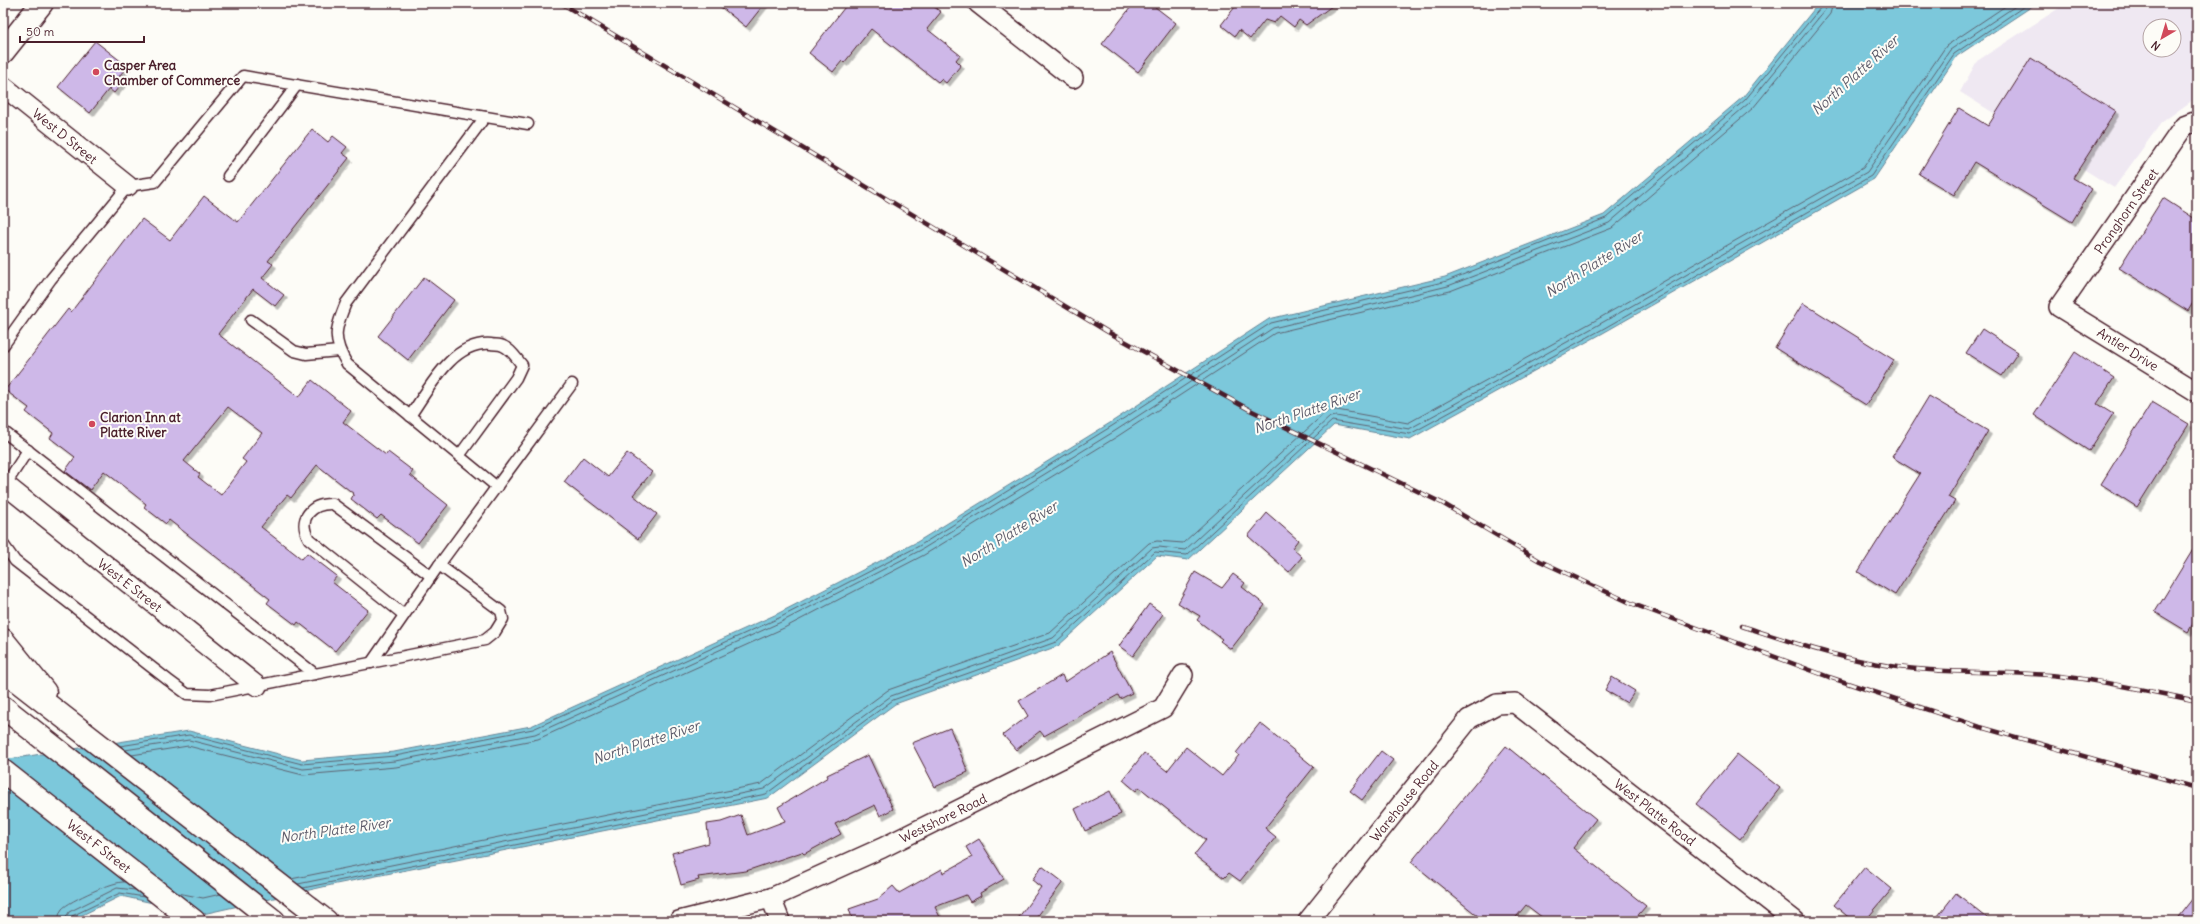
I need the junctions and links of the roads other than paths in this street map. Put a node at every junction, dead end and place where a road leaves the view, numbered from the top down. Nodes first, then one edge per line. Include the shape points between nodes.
1 (42, 3) edge
2 (978, 3) edge
3 (3, 52) edge
4 (1073, 78) dead end
5 (297, 85) junction
6 (3, 86) edge
7 (485, 117) junction
8 (2197, 121) edge
9 (528, 124) dead end
10 (228, 176) dead end
11 (128, 186) junction
12 (2059, 307) joint
13 (251, 320) dead end
14 (3, 346) edge
15 (339, 351) junction
16 (572, 384) dead end
17 (2197, 392) edge
18 (410, 416) junction
19 (3, 431) edge
20 (28, 450) junction
21 (459, 456) junction
22 (497, 487) junction
23 (3, 488) edge
24 (3, 544) edge
25 (439, 565) junction
26 (431, 576) junction
27 (404, 615) junction
28 (3, 640) edge
29 (371, 663) junction
30 (3, 670) edge
31 (315, 674) junction
32 (1183, 675) dead end
33 (257, 686) junction
34 (1515, 703) joint
35 (3, 707) edge
36 (66, 717) junction
37 (3, 771) edge
38 (771, 898) junction
39 (322, 918) edge
40 (194, 921) edge
41 (274, 921) edge
42 (679, 921) edge
43 (780, 921) edge
44 (1308, 921) edge
45 (1796, 921) edge

1 - 3 main road
2 - 4 street
5 - 7 lane
5 - 10 lane
5 - 11 lane via 243,76 156,182
6 - 11 street, West D Street
7 - 9 lane
7 - 15 lane via 346,303 336,328
8 - 12 street, Pronghorn Street via 2184,126
11 - 14 lane via 51,279
12 - 17 street, Antler Drive
13 - 15 lane via 294,351 306,354
15 - 18 lane via 347,364
16 - 22 lane
18 - 21 lane
18 - 21 lane via 441,372 463,350 483,344 503,345 522,365 516,378
19 - 20 lane
20 - 23 lane
20 - 31 lane
21 - 22 lane
22 - 25 lane
23 - 33 street, West E Street
24 - 33 lane via 15,560 187,694 210,695
25 - 26 lane
25 - 29 lane via 501,611 503,619 495,632 485,640
26 - 27 lane
26 - 27 lane via 333,504 321,503 306,516 305,531 309,539
27 - 29 lane
28 - 36 main road
29 - 31 lane
30 - 36 main road
31 - 33 lane
32 - 38 street, Westshore Road via 1163,708 882,848
34 - 44 street, Warehouse Road via 1497,704 1470,719
34 - 45 street, West Platte Road
35 - 41 main road
36 - 39 main road
37 - 40 main road, West F Street
38 - 42 street, Westshore Road
38 - 43 street

